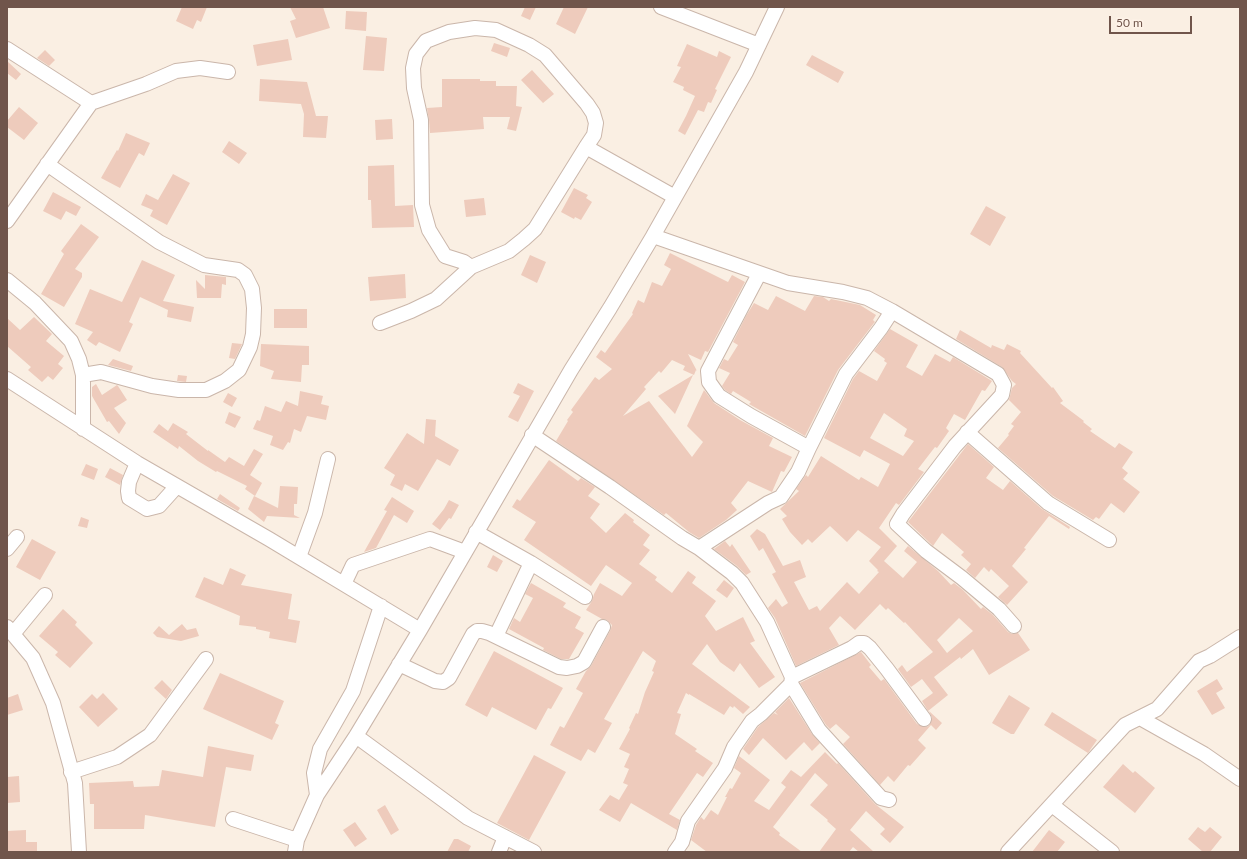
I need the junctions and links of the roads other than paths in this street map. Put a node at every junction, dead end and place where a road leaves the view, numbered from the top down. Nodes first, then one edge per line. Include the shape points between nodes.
1 (662, 7) edge
2 (776, 7) edge
3 (759, 44) junction
4 (7, 49) edge
5 (228, 72) dead end
6 (91, 103) junction
7 (586, 147) junction
8 (47, 164) junction
9 (675, 197) junction
10 (7, 221) edge
11 (653, 236) junction
12 (470, 267) junction
13 (759, 274) junction
14 (7, 280) edge
15 (892, 311) junction
16 (380, 323) dead end
17 (83, 375) junction
18 (7, 379) edge
19 (83, 429) junction
20 (967, 432) junction
21 (532, 435) junction
22 (809, 448) junction
23 (328, 459) dead end
24 (137, 463) junction
25 (177, 486) junction
26 (476, 532) junction
27 (17, 536) dead end
28 (1109, 540) dead end
29 (699, 548) junction
30 (7, 549) edge
31 (465, 552) junction
32 (299, 557) junction
33 (531, 563) junction
34 (344, 584) junction
35 (45, 595) dead end
36 (585, 597) dead end
37 (381, 606) junction
38 (1014, 626) dead end
39 (603, 627) dead end
40 (420, 630) junction
41 (10, 631) edge
42 (496, 636) junction
43 (1240, 637) edge
44 (206, 659) dead end
45 (399, 664) junction
46 (791, 680) junction
47 (1140, 718) junction
48 (924, 719) dead end
49 (356, 736) junction
50 (72, 772) junction
51 (1240, 779) edge
52 (317, 795) junction
53 (889, 800) dead end
54 (1052, 805) junction
55 (232, 819) dead end
56 (505, 837) junction
57 (296, 846) edge
58 (79, 852) edge
59 (499, 852) edge
60 (534, 852) edge
61 (675, 852) edge
62 (1008, 852) edge
63 (1112, 852) edge

1 - 3 street
2 - 3 street
3 - 9 street via 746,72
4 - 6 street
5 - 6 street via 200,68 176,71
6 - 8 street
7 - 9 street
7 - 12 street via 535,229 509,250
7 - 12 street via 594,135 596,123 593,113 545,55 496,30 475,28 449,32 426,41 416,54 413,68 414,88 421,120 420,196 429,230 445,256 464,262
8 - 10 street
8 - 17 street via 171,249 204,265 238,270 245,275 252,289 254,308 250,347 239,370 224,381 206,390 179,390 152,386 101,372
9 - 11 street
11 - 13 street
11 - 21 street
12 - 16 street via 436,299
13 - 15 street via 788,283 867,298
13 - 22 street via 708,371 708,382 720,396
14 - 17 street via 35,303 71,341
15 - 20 street via 998,374 1004,385 1002,395
15 - 22 street via 846,374
17 - 19 street
18 - 19 street
19 - 24 street
20 - 28 street via 1048,503
20 - 38 street via 897,524 926,551 999,609
21 - 26 street
21 - 29 street
22 - 29 street via 798,472 781,497
23 - 32 street via 316,513
24 - 25 street
24 - 25 street via 129,482 129,498 147,508 159,506
25 - 32 street
26 - 31 street
26 - 33 street
27 - 30 street
29 - 46 street via 742,583 767,622
31 - 34 street via 430,539 353,565
31 - 40 street
32 - 34 street
33 - 36 street
33 - 42 street
34 - 37 street
35 - 41 street
37 - 40 street
37 - 52 street via 353,691 320,749 314,772
39 - 42 street via 584,662 567,668 559,667
40 - 45 street
41 - 50 street via 32,658 53,703
42 - 45 street via 482,631 473,634 449,678 443,682 435,681
43 - 47 street via 1200,661 1157,709
44 - 50 street via 150,735 117,757
45 - 49 street
46 - 48 street via 859,643 864,643
46 - 53 street via 819,730 881,798
46 - 61 street via 752,721 734,747 725,768 688,821 682,842
47 - 51 street via 1204,754
47 - 54 street via 1125,725
49 - 52 street
49 - 56 street via 468,818
50 - 58 street via 75,783
52 - 57 street
54 - 62 street
54 - 63 street
55 - 57 street
56 - 59 street
56 - 60 street

